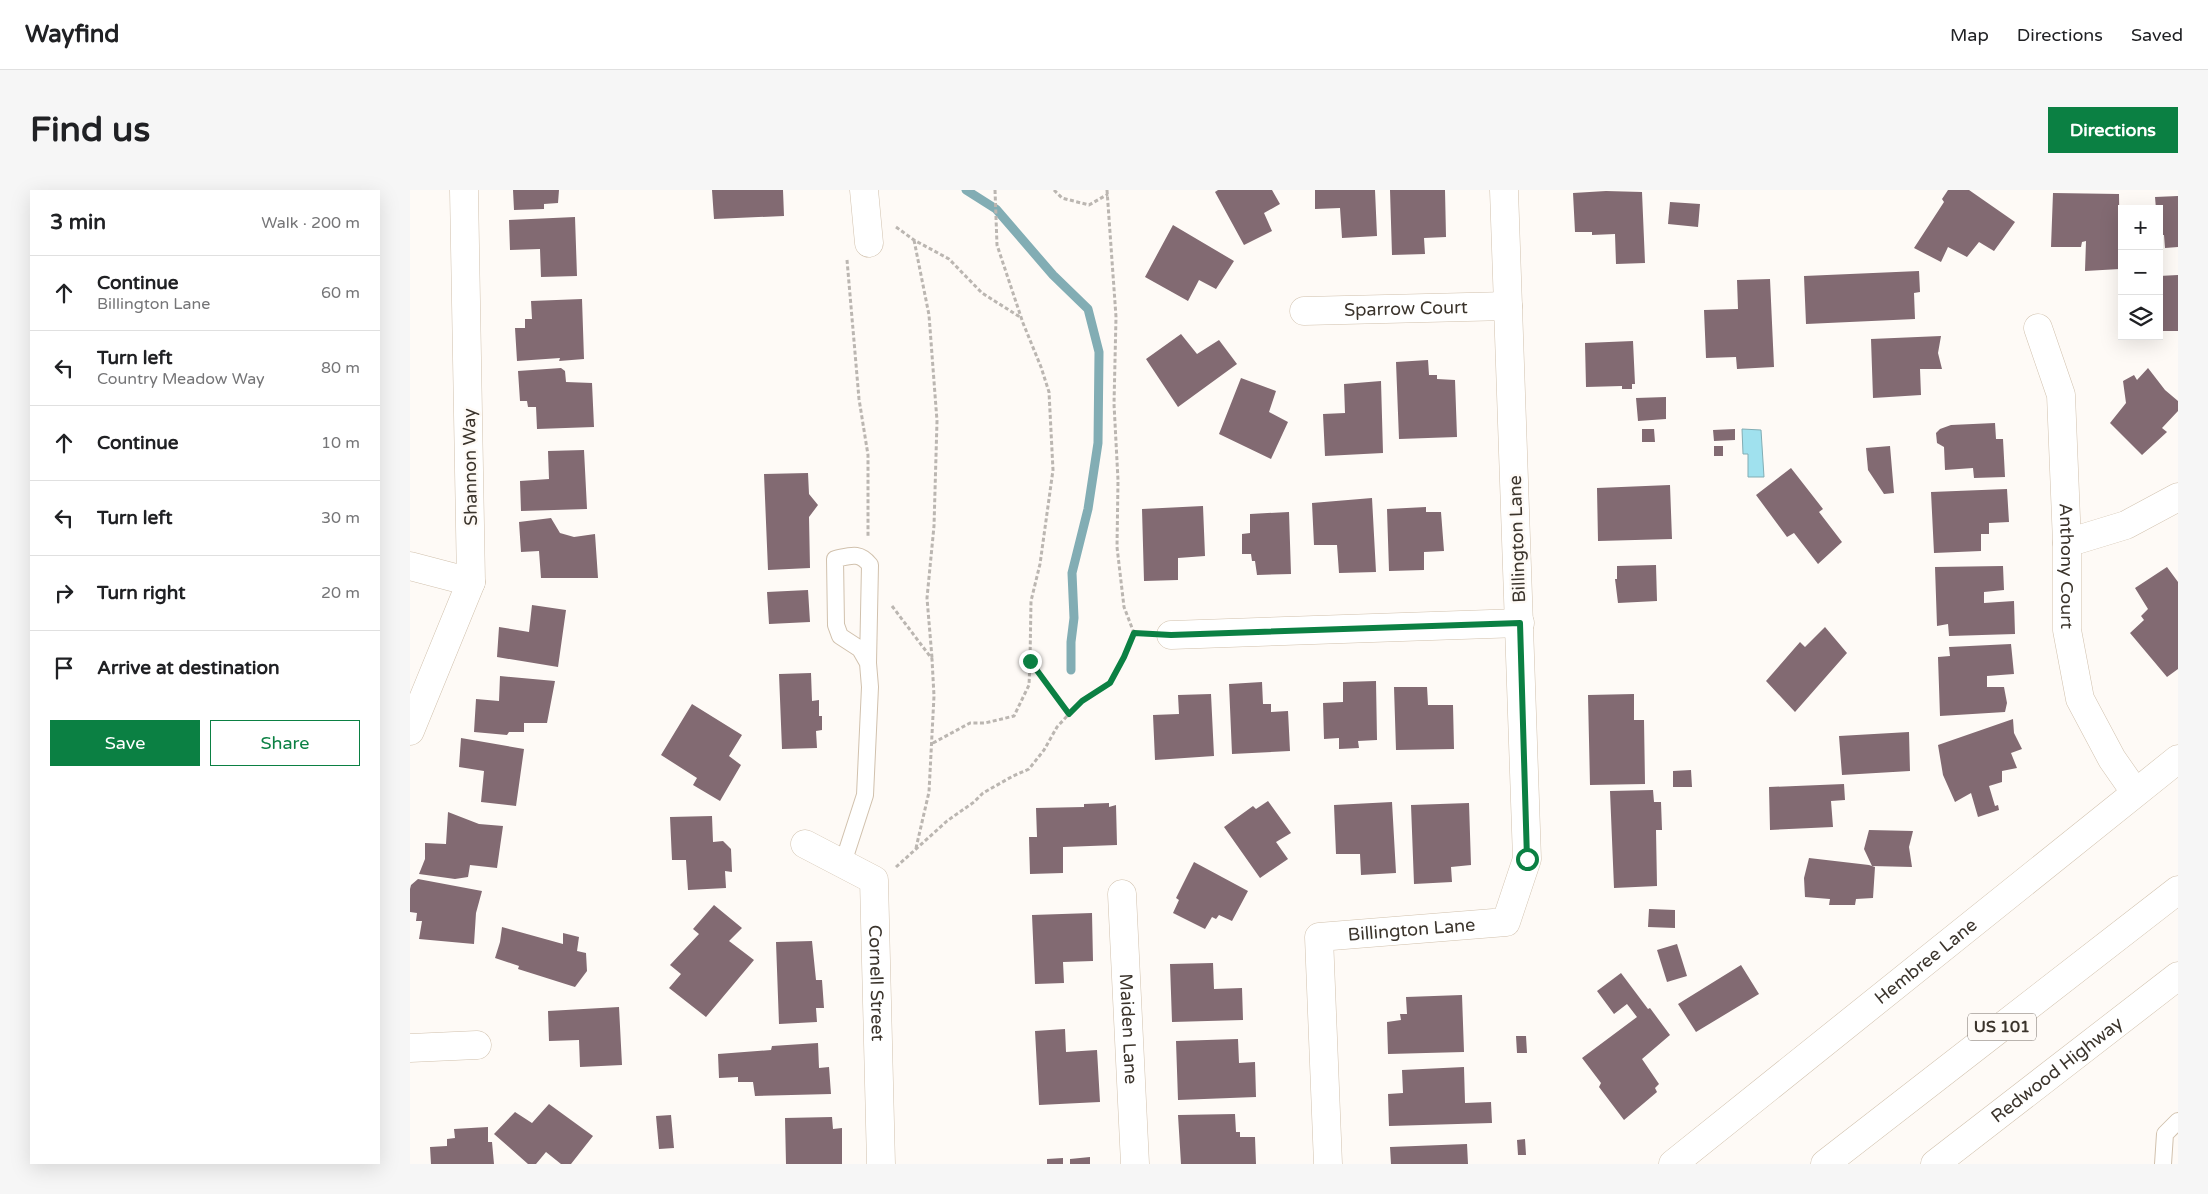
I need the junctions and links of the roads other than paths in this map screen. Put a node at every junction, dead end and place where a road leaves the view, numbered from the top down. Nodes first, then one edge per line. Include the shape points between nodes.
1 (464, 190) edge
2 (1504, 190) edge
3 (865, 197) edge
4 (869, 242) road end
5 (1508, 306) junction
6 (1304, 311) dead end
7 (2038, 328) dead end
8 (2178, 497) edge
9 (2068, 543) junction
10 (410, 566) edge
11 (472, 582) junction
12 (1520, 623) junction
13 (1171, 635) road end
14 (868, 663) junction
15 (410, 732) edge
16 (2178, 759) edge
17 (2135, 792) junction
18 (805, 844) dead end
19 (843, 863) junction
20 (2178, 890) edge
21 (1122, 894) dead end
22 (2178, 976) edge
23 (477, 1045) dead end
24 (410, 1048) edge
25 (2178, 1121) edge
26 (881, 1164) edge
27 (1135, 1164) edge
28 (1328, 1164) edge
29 (1673, 1164) edge
30 (1825, 1164) edge
31 (1935, 1164) edge
32 (2163, 1164) edge

1 - 11 main road, Shannon Way
2 - 5 main road, Billington Lane
3 - 4 main road
5 - 6 main road, Sparrow Court
5 - 12 main road, Billington Lane
7 - 9 main road, Anthony Court via 2061,395
8 - 9 main road via 2126,525
9 - 17 main road, Anthony Court via 2067,630 2080,700 2112,759
10 - 11 main road
11 - 15 main road, Shannon Way
12 - 13 main road
12 - 28 main road, Billington Lane via 1527,859 1506,922 1319,937
14 - 14 lane via 860,649 840,636 836,625 835,558 855,555 865,558 870,565
14 - 19 lane via 865,795
16 - 17 main road, Hembree Lane
17 - 29 main road, Hembree Lane
18 - 19 main road
19 - 26 main road, Cornell Street via 874,880
20 - 30 main road, US 101
21 - 27 main road, Maiden Lane
22 - 31 main road, Redwood Highway
23 - 24 main road
25 - 32 lane via 2164,1134

